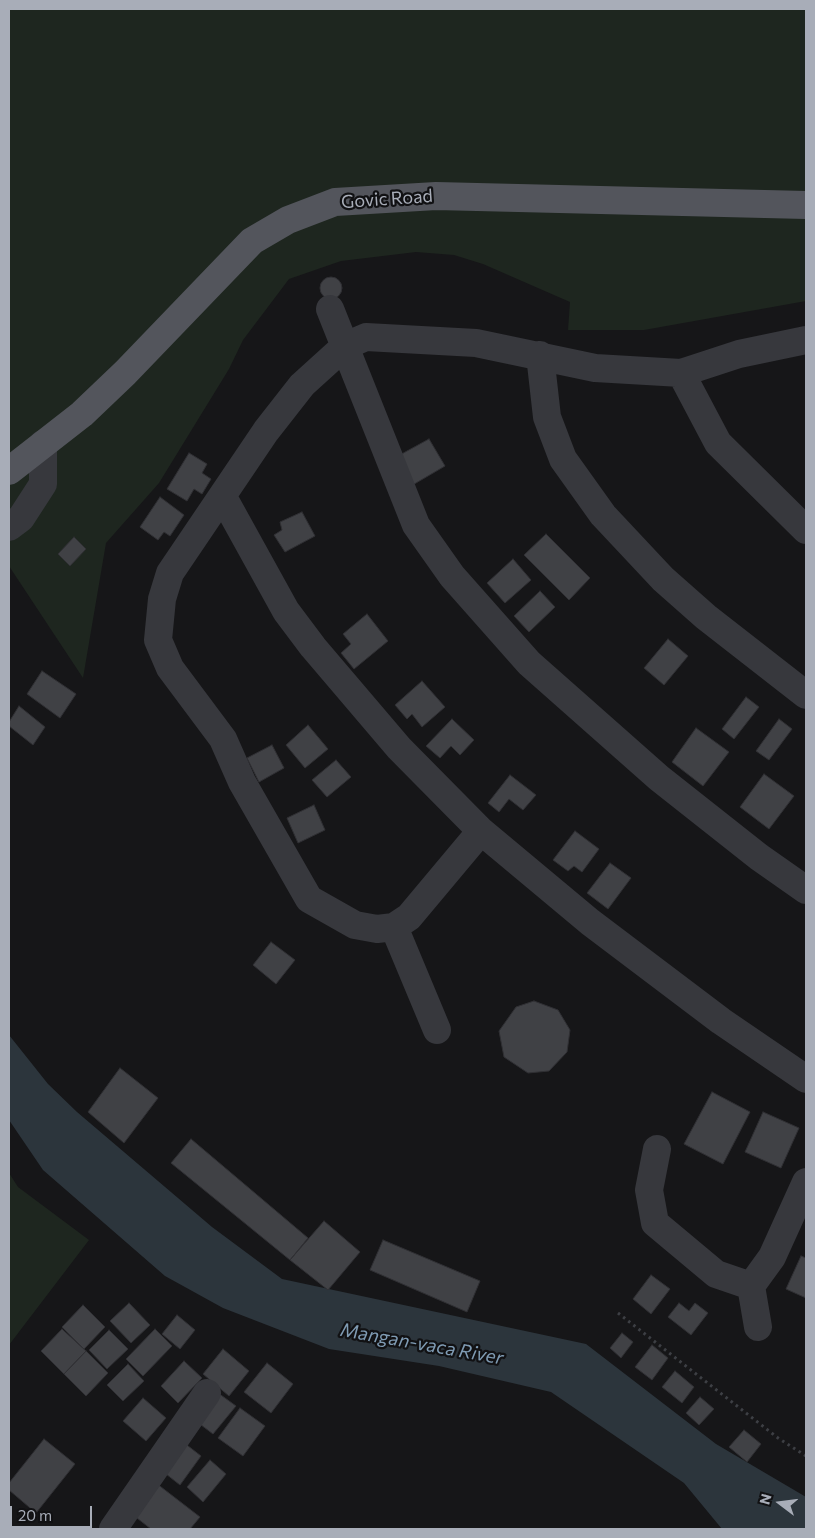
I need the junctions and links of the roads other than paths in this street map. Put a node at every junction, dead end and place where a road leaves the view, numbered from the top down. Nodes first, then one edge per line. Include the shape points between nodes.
1 (806, 206) edge
2 (330, 308) dead end
3 (806, 340) edge
4 (346, 346) junction
5 (540, 355) junction
6 (681, 373) junction
7 (43, 444) junction
8 (9, 471) edge
9 (223, 497) junction
10 (9, 527) edge
11 (806, 530) edge
12 (806, 695) edge
13 (481, 831) junction
14 (806, 890) edge
15 (394, 927) junction
16 (437, 1030) dead end
17 (806, 1079) edge
18 (657, 1150) dead end
19 (806, 1182) edge
20 (752, 1286) junction
21 (758, 1327) dead end
22 (207, 1393) dead end
23 (113, 1529) edge

1 - 7 main road, Govic Road via 455,196 335,202 288,220 252,241 125,373 82,414
2 - 4 street
3 - 6 street via 739,354
4 - 5 street via 366,337 406,338 476,343
4 - 9 street via 302,385 266,431
4 - 14 street via 416,525 452,576 529,663 659,778
5 - 6 street via 595,368
5 - 12 street via 547,417 563,459 603,514 663,579
6 - 11 street via 718,443
7 - 8 main road, Govic Road
7 - 10 street via 42,484 21,518
9 - 13 street via 286,611 313,647 399,748
9 - 15 street via 170,573 162,599 158,640 170,668 223,739 242,782 309,899 355,924 377,929
13 - 15 street via 408,917
13 - 17 street via 590,922 721,1021
15 - 16 street
18 - 20 street via 649,1190 655,1223 716,1274
19 - 20 street via 772,1257
20 - 21 street
22 - 23 street

